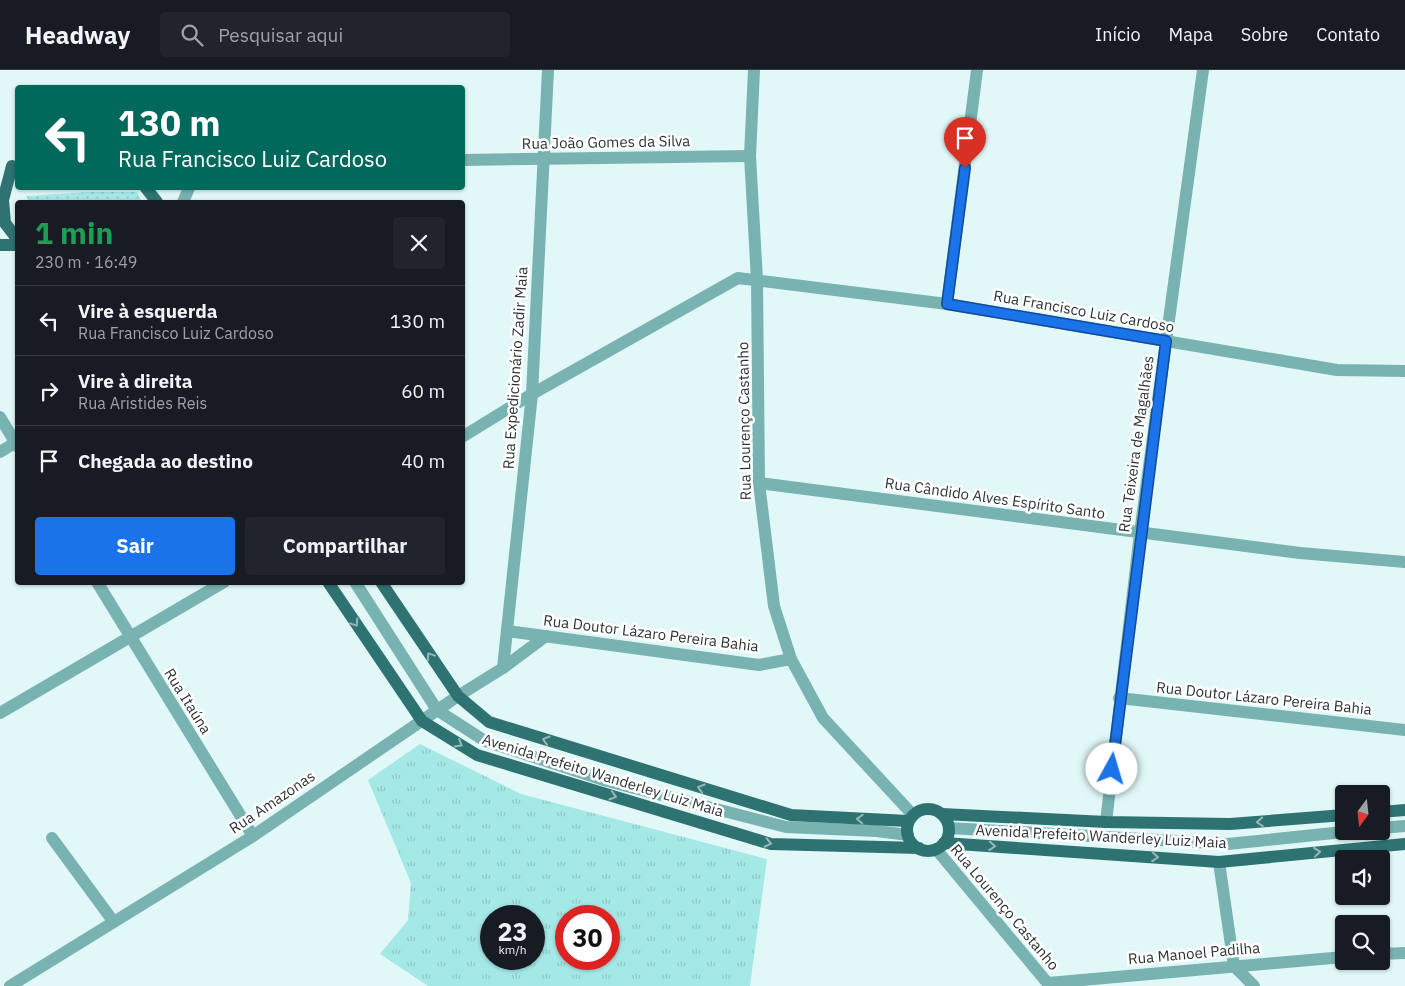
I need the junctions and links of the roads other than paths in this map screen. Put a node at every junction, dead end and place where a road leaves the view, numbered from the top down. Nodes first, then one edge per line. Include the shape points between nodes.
1 (548, 70) edge
2 (754, 70) edge
3 (977, 70) edge
4 (1202, 70) edge
5 (750, 156) junction
6 (465, 160) edge
7 (543, 160) junction
8 (10, 167) edge
9 (148, 190) edge
10 (155, 200) edge
11 (15, 236) edge
12 (0, 245) edge
13 (15, 245) edge
14 (757, 280) junction
15 (947, 304) junction
16 (1166, 341) junction
17 (1405, 371) edge
18 (532, 394) junction
19 (0, 417) edge
20 (465, 435) edge
21 (15, 441) edge
22 (15, 445) edge
23 (0, 452) edge
24 (759, 483) junction
25 (1140, 533) junction
26 (1405, 562) edge
27 (99, 585) edge
28 (219, 585) edge
29 (330, 585) edge
30 (357, 585) edge
31 (383, 585) edge
32 (507, 631) junction
33 (546, 636) junction
34 (129, 637) junction
35 (791, 659) junction
36 (503, 668) junction
37 (458, 696) junction
38 (1119, 698) junction
39 (437, 710) junction
40 (0, 714) edge
41 (422, 721) junction
42 (1405, 730) edge
43 (1405, 810) edge
44 (1390, 811) edge
45 (942, 814) junction
46 (1335, 816) edge
47 (911, 818) junction
48 (1106, 822) junction
49 (1405, 826) edge
50 (1390, 827) edge
51 (949, 828) junction
52 (1335, 833) edge
53 (908, 835) junction
54 (253, 836) junction
55 (52, 838) dead end
56 (1405, 844) edge
57 (940, 846) junction
58 (919, 848) junction
59 (1219, 862) junction
60 (113, 921) junction
61 (1405, 952) edge
62 (1390, 953) edge
63 (1335, 957) edge
64 (1234, 966) junction
65 (1049, 984) edge
66 (10, 986) edge
67 (1254, 986) edge

1 - 7 street, Rua Expedicionário Zadir Maia
2 - 5 street, Rua Lourenço Castanho
3 - 15 street
4 - 16 street, Rua Teixeira de Magalhães
5 - 7 street, Rua João Gomes da Silva
5 - 14 street, Rua Lourenço Castanho
6 - 7 street, Rua João Gomes da Silva
7 - 18 street, Rua Expedicionário Zadir Maia
8 - 11 main road via 2,200 5,223
9 - 10 main road
12 - 13 main road
14 - 15 street, Rua Francisco Luiz Cardoso
14 - 18 street, Rua Francisco Luiz Cardoso via 738,278
14 - 24 street, Rua Lourenço Castanho
15 - 16 street, Rua Francisco Luiz Cardoso
16 - 17 street, Rua Francisco Luiz Cardoso via 1337,370
16 - 25 street, Rua Teixeira de Magalhães
18 - 20 street, Rua Francisco Luiz Cardoso
18 - 32 street, Rua Expedicionário Zadir Maia
19 - 21 street
22 - 23 street
24 - 25 street, Rua Cândido Alves Espírito Santo
24 - 35 street, Rua Lourenço Castanho via 774,606
25 - 26 street, Rua Cândido Alves Espírito Santo
25 - 38 street, Rua Teixeira de Magalhães
27 - 34 street, Rua Itaúna
28 - 34 street
29 -> 41 main road, Avenida Prefeito Wanderley Luiz Maia
30 - 39 street
37 -> 31 main road, Avenida Prefeito Wanderley Luiz Maia
32 - 33 street, Rua Doutor Lázaro Pereira Bahia
32 - 36 street, Rua Expedicionário Zadir Maia
33 - 35 street, Rua Doutor Lázaro Pereira Bahia via 759,665
33 - 36 street, Rua Amazonas
34 - 40 street
34 - 54 street, Rua Itaúna
35 - 47 street, Rua Lourenço Castanho via 823,718
36 - 37 street, Rua Amazonas
37 - 39 street, Rua Amazonas
47 -> 37 main road, Avenida Prefeito Wanderley Luiz Maia via 791,815 489,722
38 - 42 street, Rua Doutor Lázaro Pereira Bahia
38 - 48 street, Rua Teixeira de Magalhães
39 - 41 street, Rua Amazonas
39 - 53 street via 485,741 607,781 786,826
41 - 54 street, Rua Amazonas
41 -> 58 main road, Avenida Prefeito Wanderley Luiz Maia via 477,755 771,844
43 - 44 main road
45 - 47 main road via 925,809
45 - 48 main road, Avenida Prefeito Wanderley Luiz Maia
45 - 51 main road
46 -> 48 main road, Avenida Prefeito Wanderley Luiz Maia via 1230,824
47 - 53 main road
49 - 50 street
51 - 52 street via 1228,844
51 - 57 main road
53 - 58 main road
54 - 60 street, Rua Amazonas
55 - 60 street
59 -> 56 main road, Avenida Prefeito Wanderley Luiz Maia
57 - 58 main road
57 -> 59 main road, Avenida Prefeito Wanderley Luiz Maia
57 - 65 street, Rua Lourenço Castanho
59 - 64 street
60 - 66 street, Rua Amazonas
61 - 62 street
63 - 64 street, Rua Manoel Padilha
64 - 65 street, Rua Manoel Padilha
64 - 67 street

